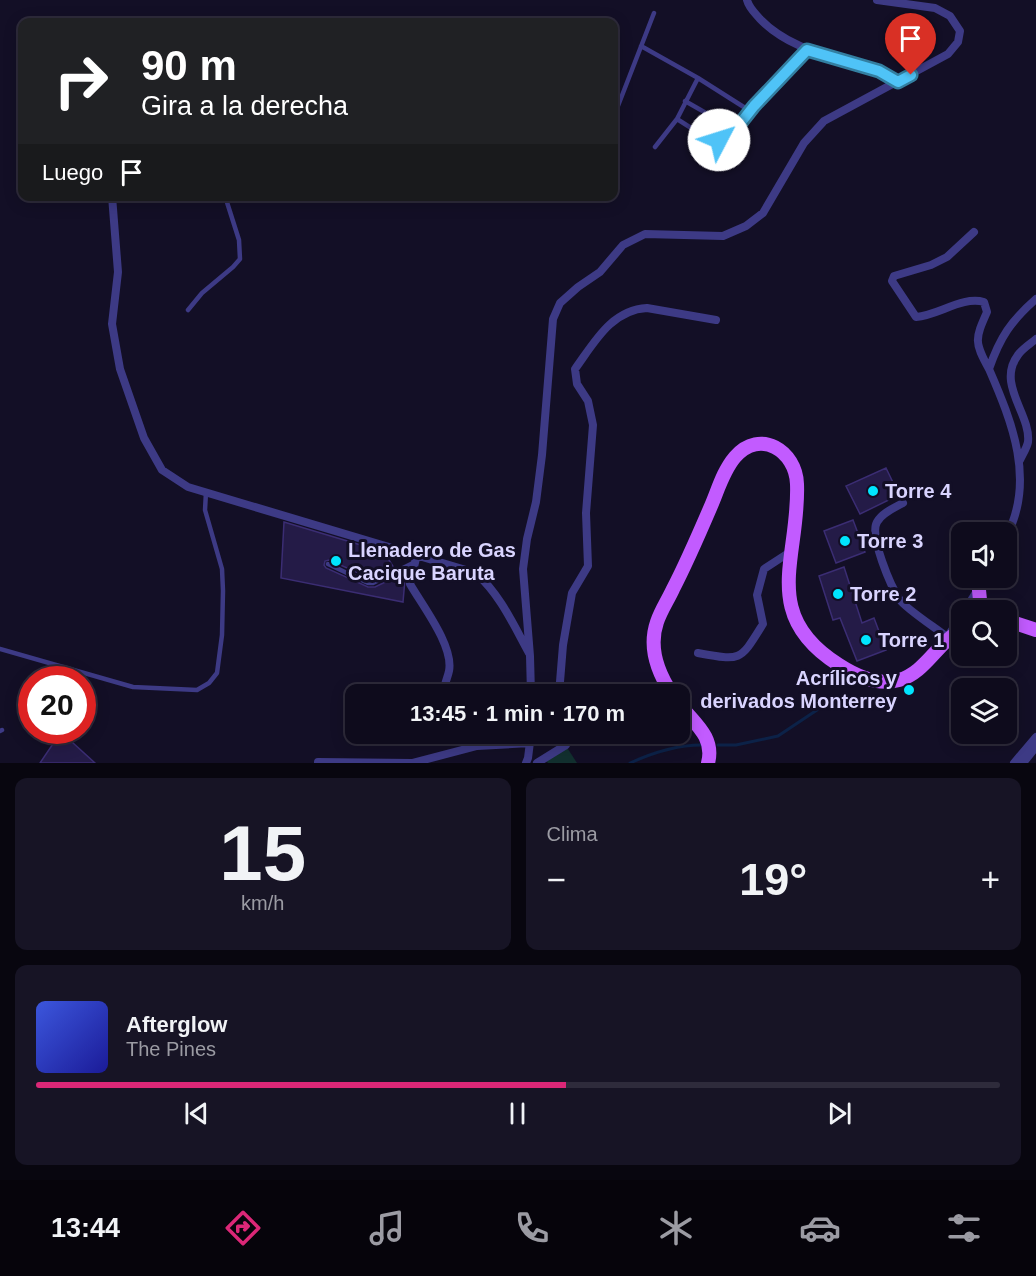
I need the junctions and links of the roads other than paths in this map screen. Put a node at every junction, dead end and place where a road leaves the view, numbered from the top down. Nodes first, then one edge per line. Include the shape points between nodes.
1 (747, 0) edge
2 (877, 0) edge
3 (654, 13) dead end
4 (641, 46) junction
5 (807, 50) junction
6 (698, 78) junction
7 (898, 82) junction
8 (685, 100) junction
9 (618, 106) edge
10 (750, 111) junction
11 (676, 119) junction
12 (734, 129) junction
13 (655, 147) dead end
14 (112, 201) edge
15 (227, 201) edge
16 (974, 232) dead end
17 (1036, 299) edge
18 (188, 310) dead end
19 (716, 320) dead end
20 (1036, 339) edge
21 (989, 369) junction
22 (1020, 460) junction
23 (206, 492) junction
24 (903, 503) dead end
25 (1011, 522) edge
26 (790, 552) junction
27 (415, 559) junction
28 (328, 564) dead end
29 (1017, 624) edge
30 (1036, 630) edge
31 (951, 632) edge
32 (951, 636) edge
33 (947, 638) junction
34 (0, 649) edge
35 (698, 653) dead end
36 (530, 656) junction
37 (445, 684) edge
38 (531, 684) edge
39 (560, 684) edge
40 (666, 684) edge
41 (690, 716) edge
42 (1036, 736) edge
43 (512, 744) edge
44 (530, 744) edge
45 (566, 744) edge
46 (1036, 747) edge
47 (318, 762) edge
48 (526, 763) edge
49 (537, 763) edge
50 (708, 763) edge
51 (1014, 763) edge
52 (1023, 763) edge

1 - 5 street via 771,29
2 - 7 street via 935,8 950,16 960,31 958,42 948,54
3 - 4 lane
4 - 6 lane
4 - 9 lane
5 - 7 street via 879,71
5 - 10 lane
6 - 8 lane
6 - 10 lane
7 - 36 street via 824,121 804,143 763,213 746,226 723,236 645,234 623,244 600,272 560,303 553,319 542,455 523,569
8 - 11 lane
8 - 12 lane
10 - 12 lane
11 - 12 lane via 713,142
11 - 13 lane
14 - 23 street via 118,272 112,324 120,369 144,438 162,470
15 - 18 lane via 239,240 240,259 201,293
16 - 21 street via 947,257 894,276 892,281 916,317 974,299 984,302 987,312 977,335
17 - 21 street via 1015,317 996,348
19 - 39 street via 638,309 621,316 601,332 575,369 593,425 586,513 588,566 572,593
20 - 22 street via 1017,355 1010,374 1028,442
21 - 22 street via 1009,414
22 - 25 street via 1021,489
23 - 27 street
23 - 34 lane via 205,510 222,569 224,591 217,673 209,683 197,690 133,687
24 - 33 street via 876,523 874,536 880,558 900,602
26 - 33 main road via 789,596 800,626 824,655 850,672 877,681 899,680 927,662
26 - 35 street via 764,569 757,594 763,624 746,652 737,658
26 - 40 main road via 798,482 795,471 783,453 764,443 750,444 728,465 657,622 657,669
27 - 28 lane via 374,583
27 - 36 street via 476,573 502,602
27 - 37 street via 410,584 435,623 448,658 450,669
29 - 30 main road
31 - 33 street
32 - 33 main road
36 - 38 street
41 - 50 main road via 704,731 711,752
42 - 51 street
43 - 47 street via 477,746 412,762
44 - 48 street
45 - 49 street
46 - 52 street

